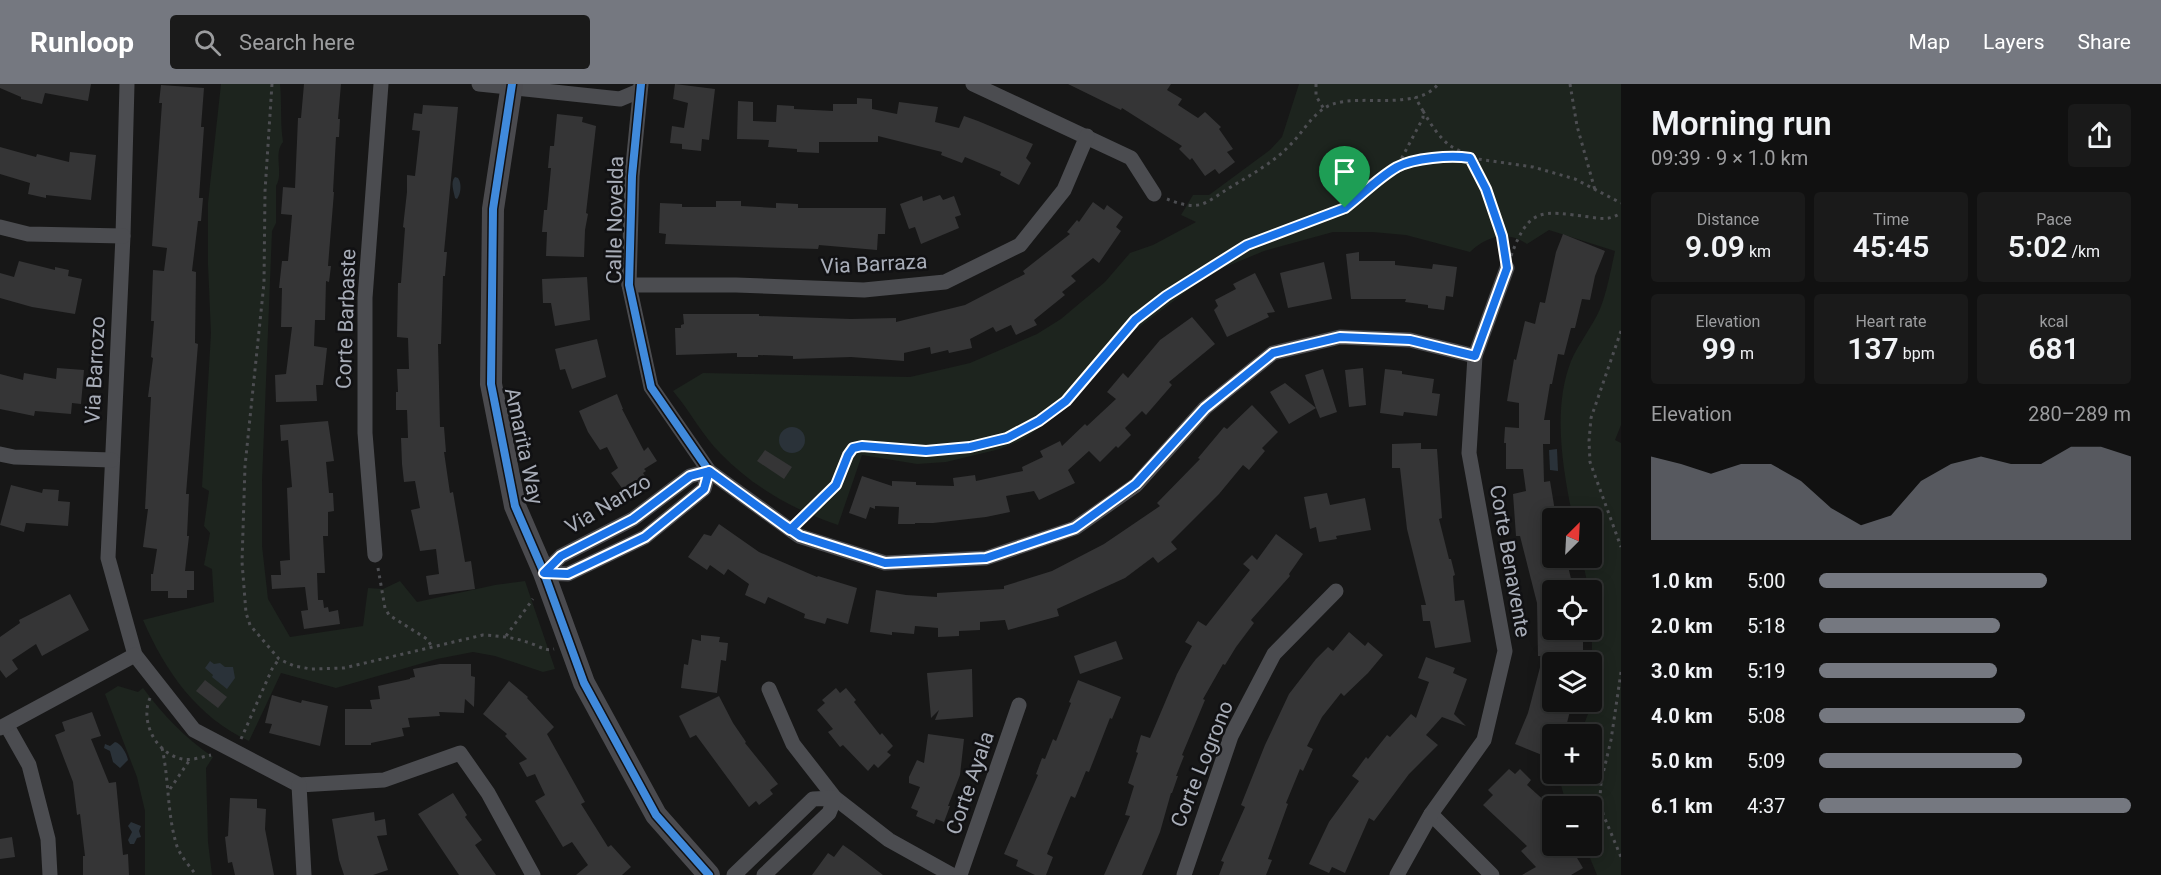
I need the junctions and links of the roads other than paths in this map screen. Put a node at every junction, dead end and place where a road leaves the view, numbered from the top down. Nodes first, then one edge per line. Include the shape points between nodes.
1 (127, 84) edge
2 (381, 84) edge
3 (479, 84) edge
4 (973, 84) edge
5 (511, 86) edge
6 (636, 86) edge
7 (1087, 136) junction
8 (1154, 194) road end
9 (0, 227) edge
10 (123, 236) junction
11 (1507, 268) road end
12 (629, 285) junction
13 (1475, 356) junction
14 (0, 454) edge
15 (112, 460) junction
16 (709, 471) junction
17 (375, 555) road end
18 (544, 573) junction
19 (1336, 591) dead end
20 (135, 655) junction
21 (769, 689) dead end
22 (1019, 705) dead end
23 (3, 727) edge
24 (298, 785) junction
25 (835, 798) junction
26 (1431, 814) junction
27 (50, 875) edge
28 (304, 875) edge
29 (533, 875) edge
30 (709, 875) edge
31 (734, 875) edge
32 (764, 875) edge
33 (952, 875) edge
34 (960, 875) edge
35 (1184, 875) edge
36 (1397, 875) edge
37 (1492, 875) edge

1 - 10 street, Via Barrozo
2 - 17 street, Corte Barbaste via 365,298 365,433
3 - 5 street
4 - 7 street
5 - 6 street via 620,99
5 - 18 street, Amarita Way via 493,209 491,384 516,506
6 - 12 street, Calle Novelda
7 - 8 street via 1131,158
7 - 12 street, Via Barraza via 1064,190 1020,245 945,282 864,290
9 - 10 street via 28,234
10 - 15 street, Via Barrozo
11 - 13 street, Corte Benavente
12 - 16 street, Calle Novelda via 651,387
13 - 16 street, Calle Novelda via 1410,340 1340,337 1273,353 1205,408 1136,484 1075,528 986,558 885,563 800,536
13 - 26 street, Corte Benavente via 1469,453 1504,651 1484,740
14 - 15 street
15 - 20 street, Via Barrozo via 108,558
16 - 18 street, Via Nanzo via 690,476 633,519 561,556
16 - 18 street, Via Nanzo via 704,489 645,537 568,574
18 - 30 street, Amarita Way via 584,682 656,815
19 - 35 street, Corte Logrono via 1274,654 1231,736
20 - 23 street
20 - 24 street via 194,730
21 - 25 street via 794,744
22 - 34 street, Corte Ayala
23 - 27 street via 29,765 48,839
24 - 28 street
24 - 29 street via 384,780 459,753 488,793
25 - 31 street via 813,799
25 - 32 street via 829,813
25 - 33 street via 889,840
26 - 36 street, Corte Benavente
26 - 37 street

